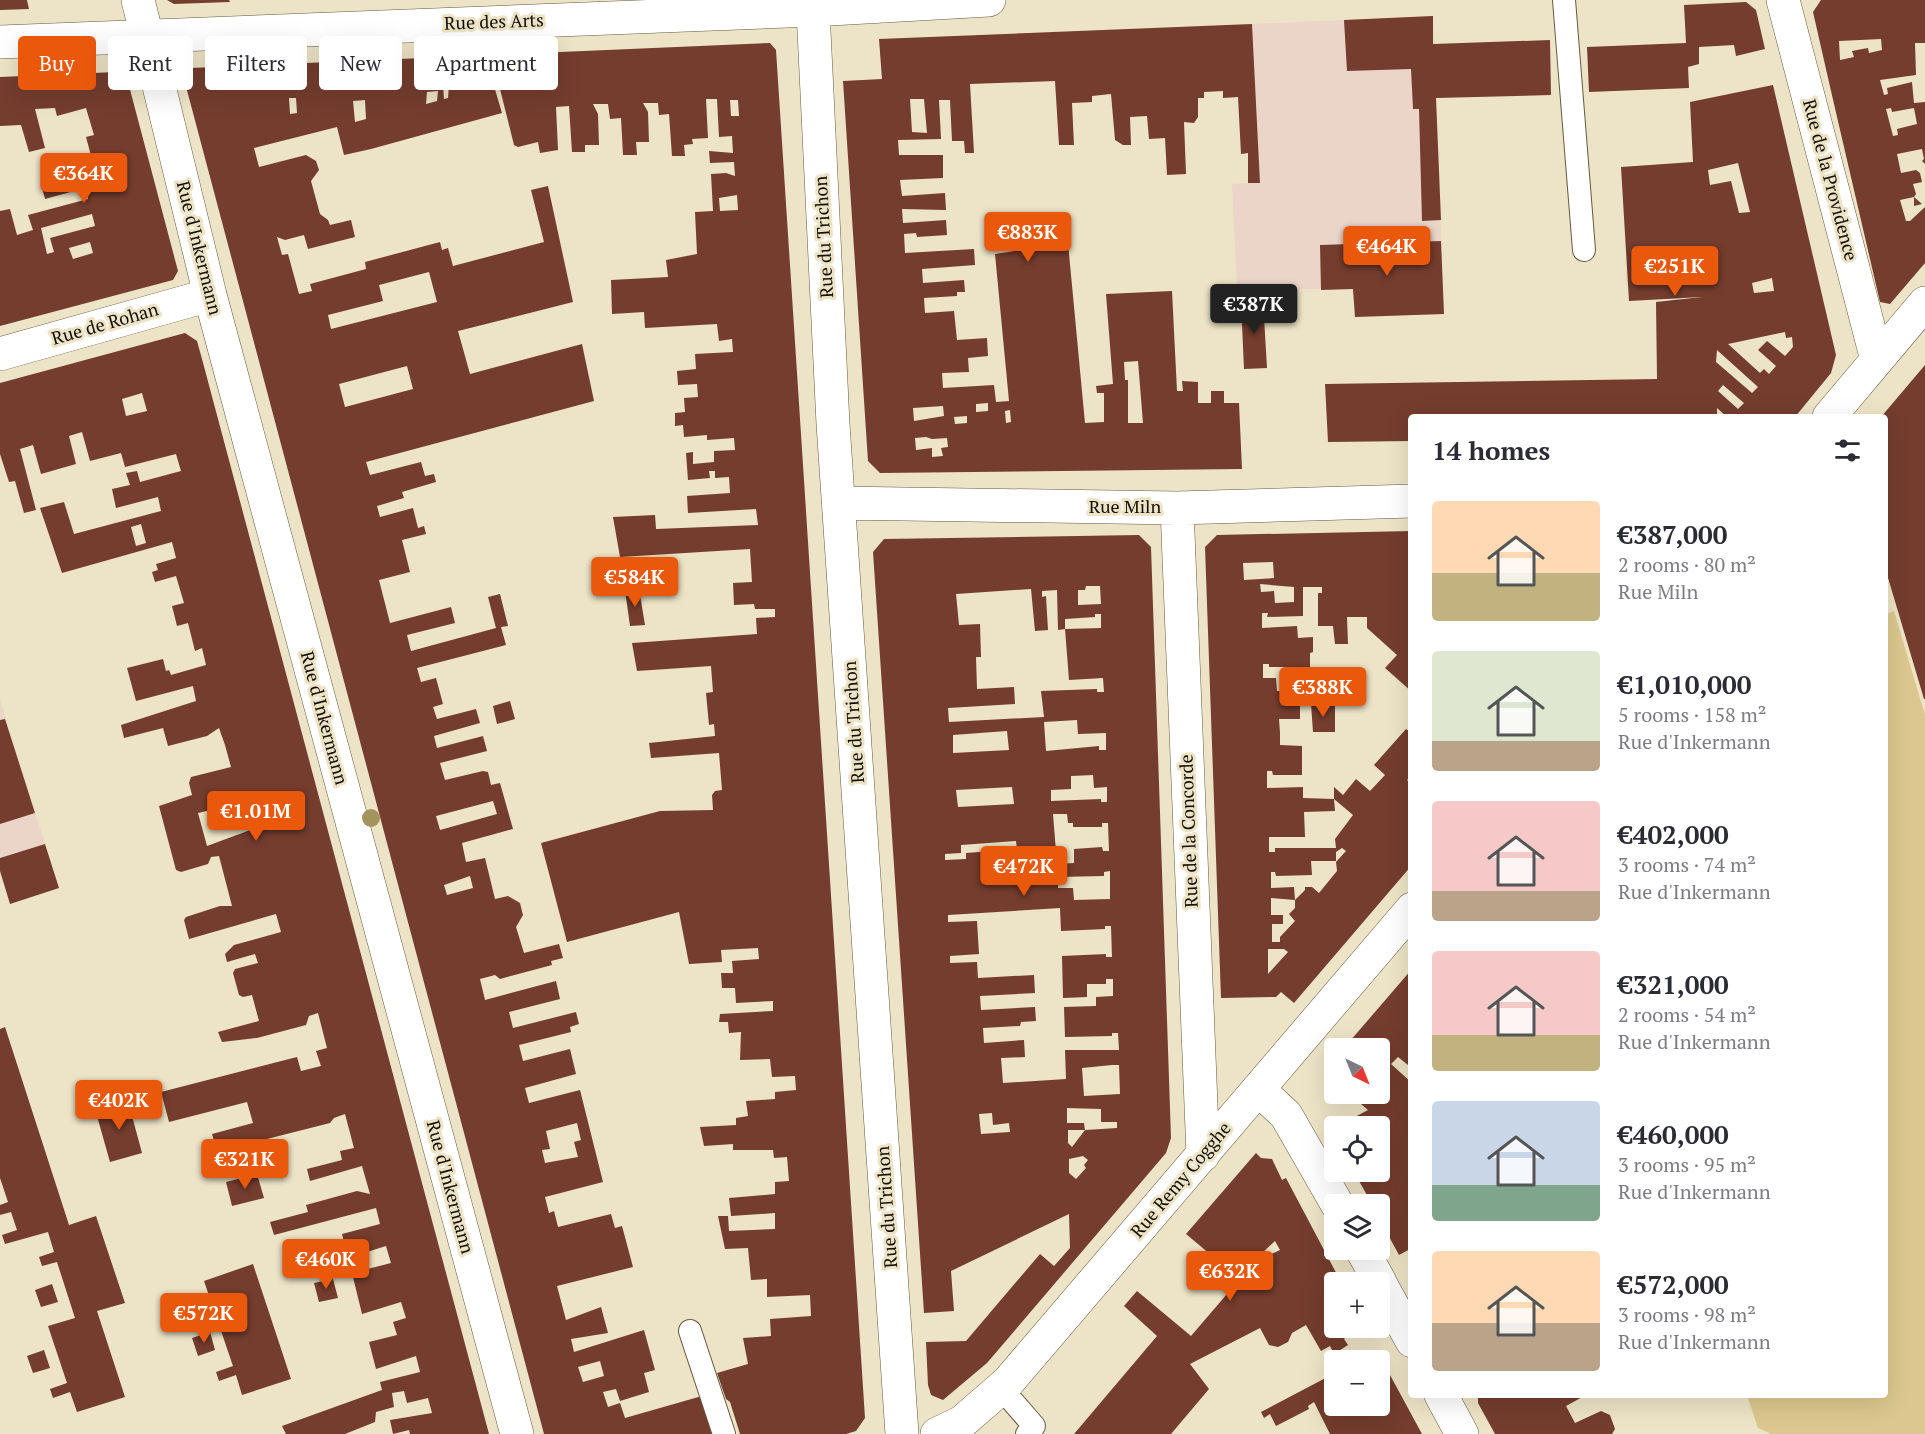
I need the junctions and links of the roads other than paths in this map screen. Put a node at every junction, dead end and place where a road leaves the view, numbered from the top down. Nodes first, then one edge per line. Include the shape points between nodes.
1 (138, 0) edge
2 (989, 0) edge
3 (1564, 0) edge
4 (1783, 0) edge
5 (813, 10) junction
6 (148, 36) joint
7 (108, 38) edge
8 (0, 42) edge
9 (161, 90) edge
10 (1584, 250) dead end
11 (210, 295) junction
12 (1925, 303) edge
13 (0, 354) edge
14 (1877, 360) junction
15 (1832, 414) edge
16 (1408, 501) edge
17 (839, 503) junction
18 (1177, 508) junction
19 (1408, 914) edge
20 (1258, 1089) junction
21 (1203, 1155) junction
22 (1331, 1194) edge
23 (1390, 1301) edge
24 (690, 1331) dead end
25 (1408, 1334) edge
26 (1001, 1388) junction
27 (1443, 1398) edge
28 (517, 1434) edge
29 (724, 1434) edge
30 (902, 1434) edge
31 (937, 1434) edge
32 (1027, 1434) edge
33 (1462, 1434) edge

1 - 6 street, Rue d'Inkermann
2 - 5 street, Rue des Arts
3 - 10 lane
4 - 14 street, Rue de la Providence
5 - 6 street, Rue des Arts
5 - 17 street, Rue du Trichon
7 - 8 street, Rue des Arts
9 - 11 street, Rue d'Inkermann
11 - 13 street, Rue de Rohan
11 - 28 street, Rue d'Inkermann
12 - 14 street
14 - 15 street
16 - 18 street, Rue Miln
17 - 18 street, Rue Miln
17 - 30 street, Rue du Trichon
18 - 21 street, Rue de la Concorde
19 - 20 street, Rue Remy Cogghe
20 - 21 street, Rue Remy Cogghe
20 - 22 street via 1286,1116
21 - 26 street, Rue Remy Cogghe
23 - 25 street
24 - 29 lane
26 - 31 street, Rue Remy Cogghe via 962,1422
26 - 32 lane via 1034,1426
27 - 33 street

